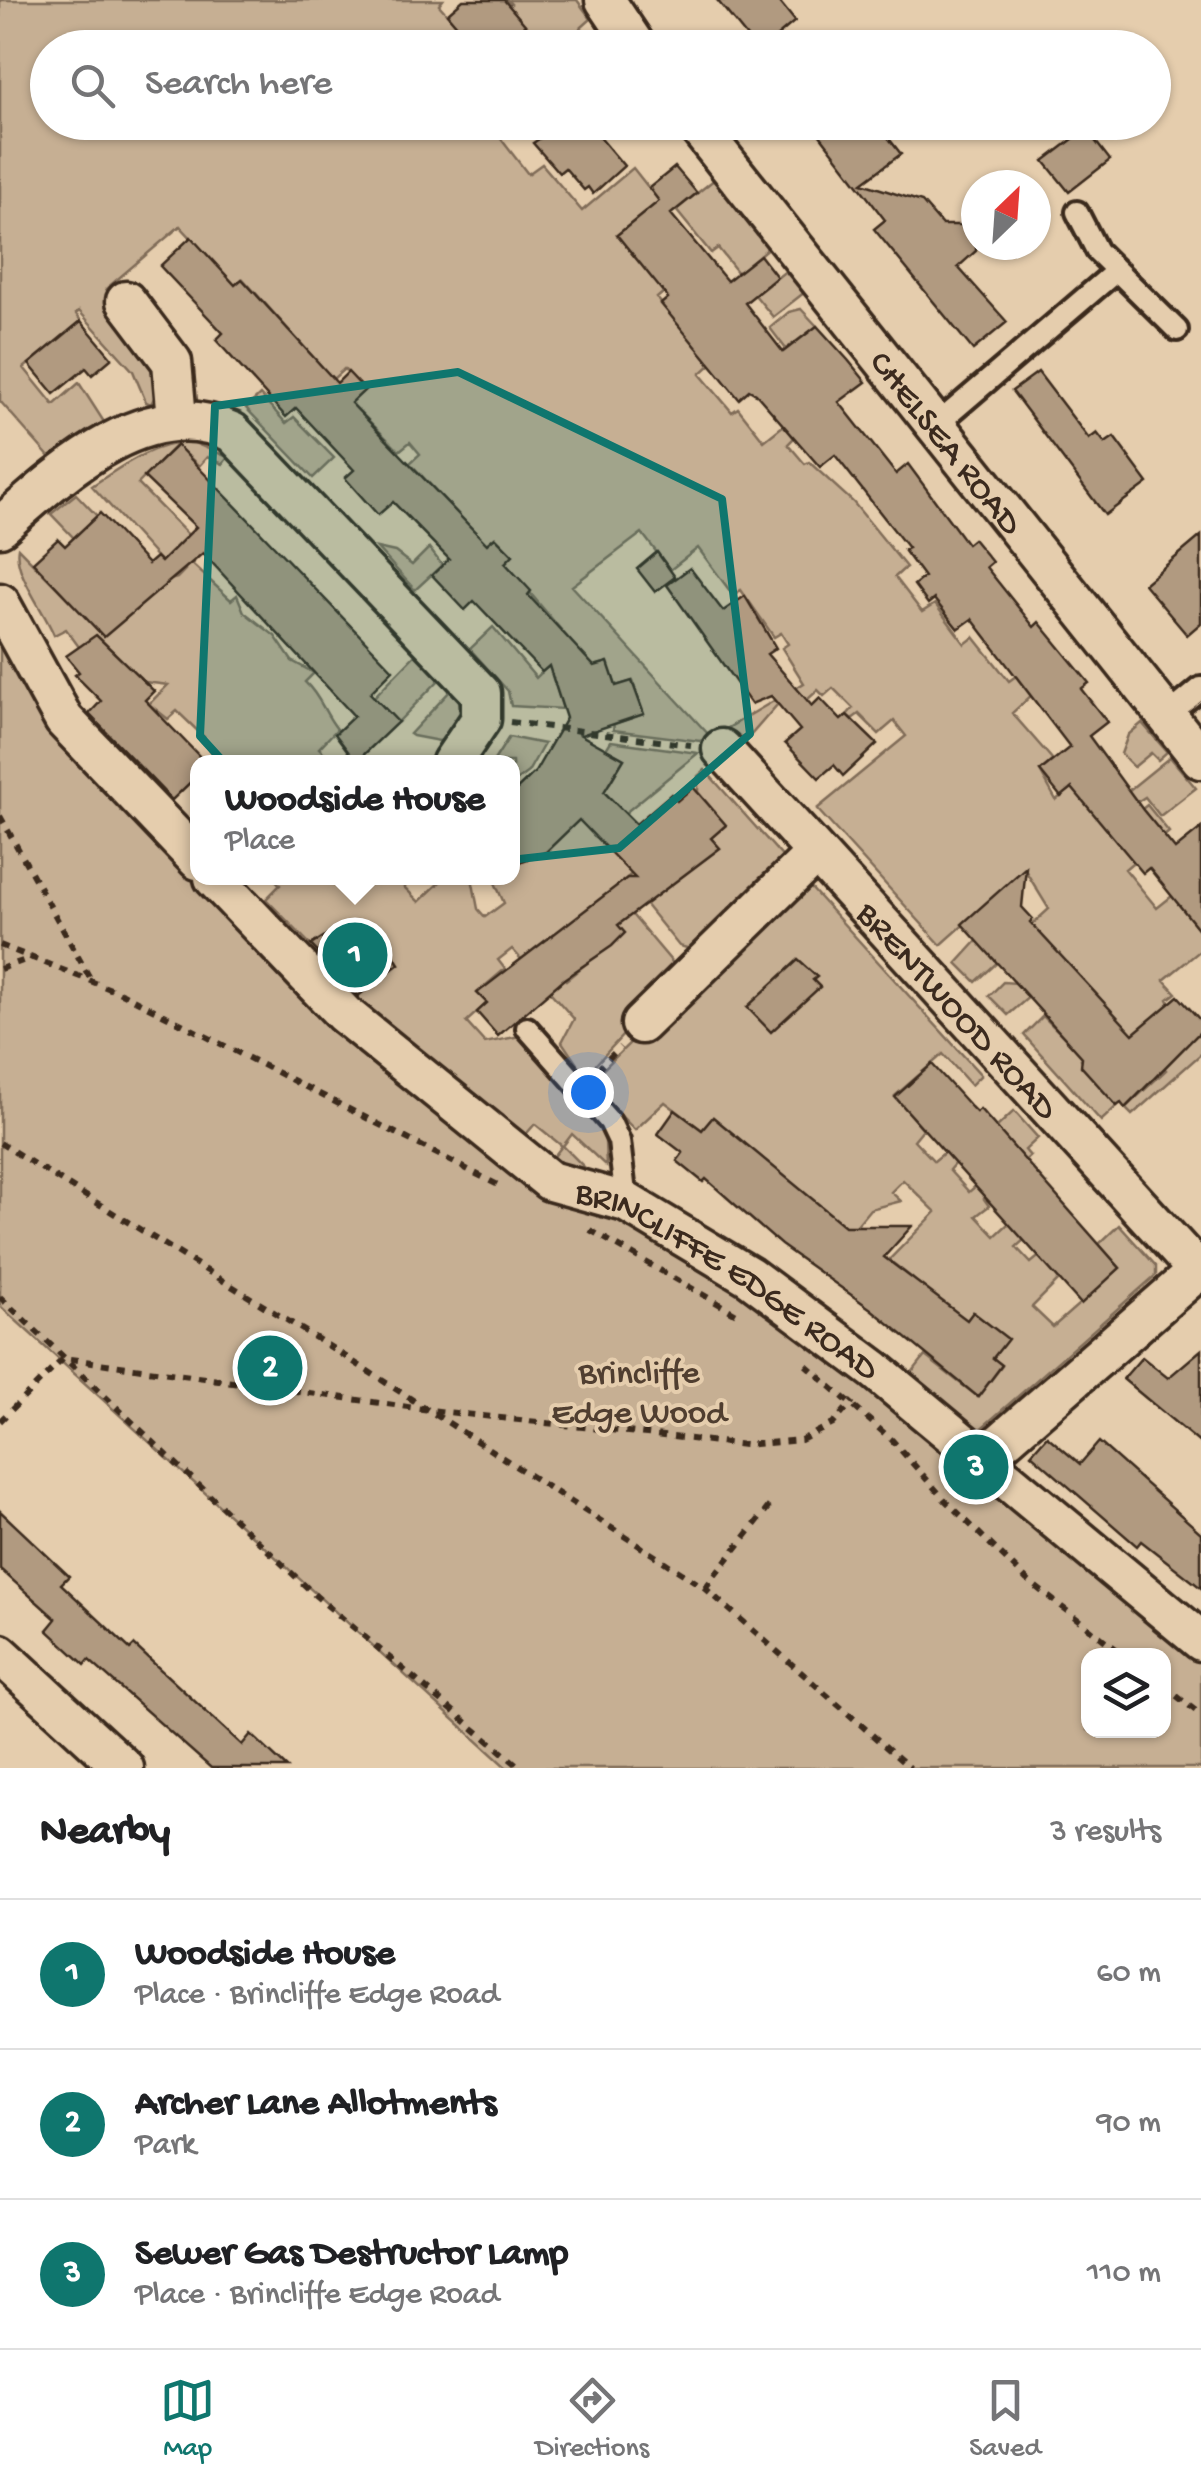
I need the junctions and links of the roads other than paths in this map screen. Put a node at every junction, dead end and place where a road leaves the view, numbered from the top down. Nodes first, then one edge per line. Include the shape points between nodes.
1 (605, 0) edge
2 (626, 30) edge
3 (708, 140) edge
4 (1077, 212) dead end
5 (1115, 272) junction
6 (126, 301) dead end
7 (1177, 330) dead end
8 (177, 419) junction
9 (935, 426) junction
10 (0, 527) edge
11 (0, 604) edge
12 (1201, 688) edge
13 (1167, 716) junction
14 (722, 748) road end
15 (457, 755) edge
16 (1201, 758) edge
17 (190, 852) edge
18 (816, 852) junction
19 (221, 885) edge
20 (641, 1024) road end
21 (527, 1028) dead end
22 (626, 1202) junction
23 (1199, 1269) edge
24 (982, 1458) junction
25 (1201, 1640) edge
26 (0, 1654) edge
27 (124, 1768) edge

1 - 2 street
3 - 9 street, CHELSEA ROAD
4 - 5 lane
5 - 7 lane
5 - 9 lane
6 - 8 street via 172,362
8 - 10 street via 141,427 96,453
8 - 15 street via 222,427 242,440 474,684 484,703 481,719
9 - 13 street, CHELSEA ROAD
11 - 17 street via 64,720
12 - 13 lane
13 - 16 street, CHELSEA ROAD
14 - 18 street, BRENTWOOD ROAD
18 - 20 street
18 - 23 street, BRENTWOOD ROAD
19 - 22 street, BRINCLIFFE EDGE ROAD via 344,1014 550,1181
21 - 22 lane via 619,1141
22 - 24 street, BRINCLIFFE EDGE ROAD via 749,1276
23 - 24 street
24 - 25 street, BRINCLIFFE EDGE ROAD
26 - 27 street

